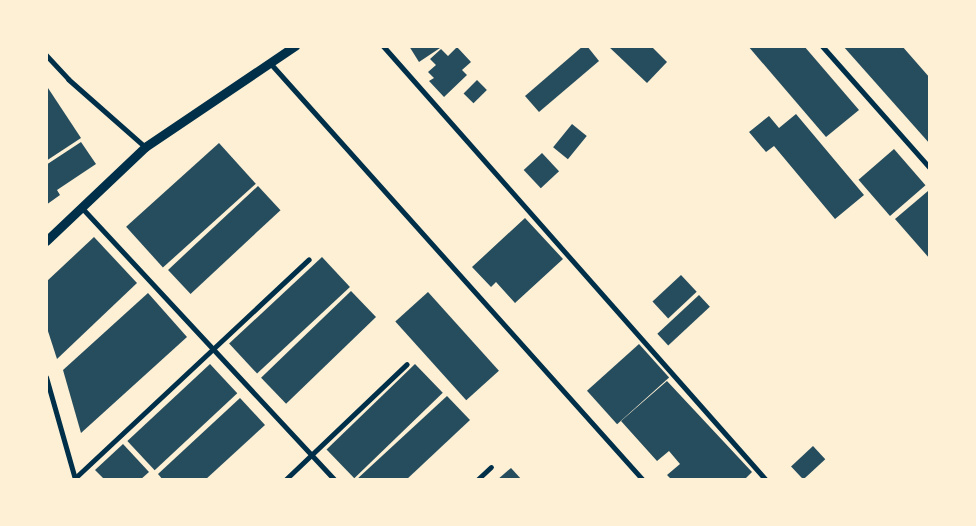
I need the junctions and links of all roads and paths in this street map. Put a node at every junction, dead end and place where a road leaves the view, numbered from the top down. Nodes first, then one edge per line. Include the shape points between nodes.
1 (295, 46) edge
2 (383, 46) edge
3 (822, 46) edge
4 (46, 54) edge
5 (270, 63) junction
6 (145, 147) junction
7 (930, 168) edge
8 (82, 208) junction
9 (46, 241) edge
10 (309, 259) dead end
11 (214, 348) junction
12 (407, 364) dead end
13 (46, 376) edge
14 (312, 455) junction
15 (491, 467) dead end
16 (75, 479) edge
17 (285, 480) edge
18 (335, 480) edge
19 (477, 480) edge
20 (643, 480) edge
21 (766, 480) edge

1 - 5 street
2 - 21 street
3 - 7 street
4 - 6 street
5 - 6 street
5 - 20 street
6 - 8 street
8 - 9 street
8 - 11 street
10 - 11 street
11 - 14 street
11 - 16 street
12 - 14 street
13 - 16 street
14 - 17 street
14 - 18 street
15 - 19 street

